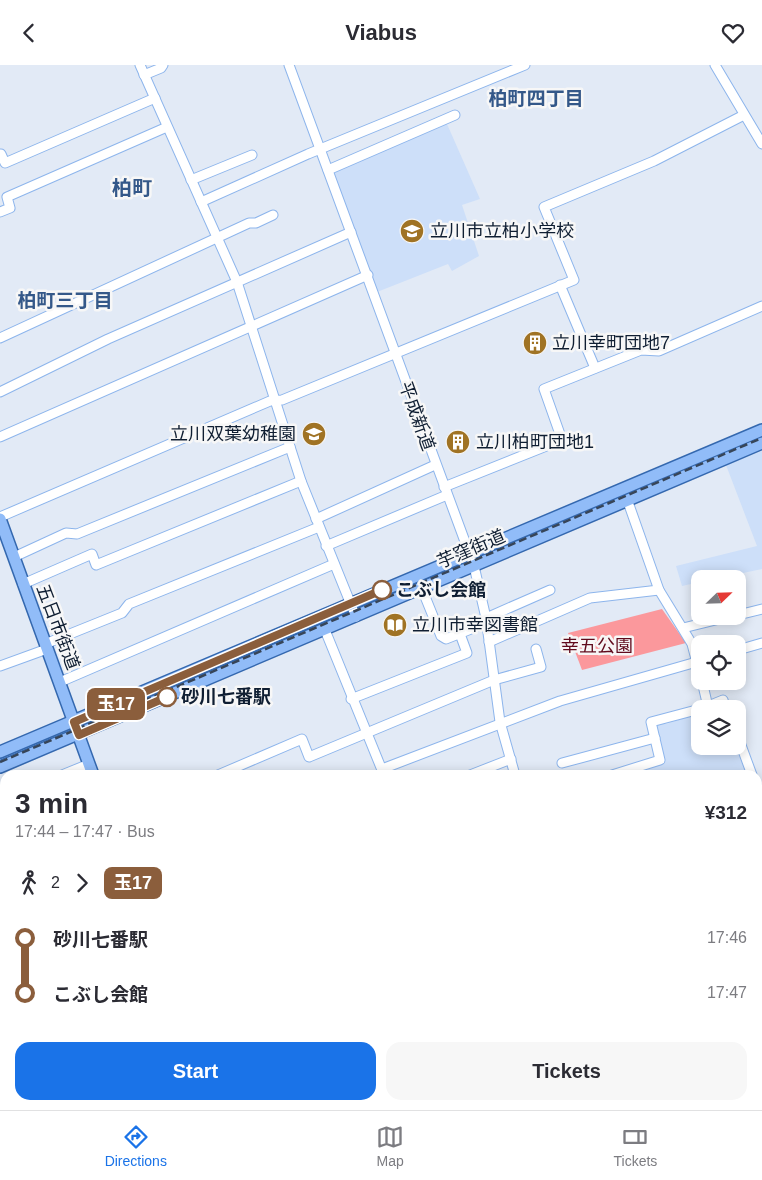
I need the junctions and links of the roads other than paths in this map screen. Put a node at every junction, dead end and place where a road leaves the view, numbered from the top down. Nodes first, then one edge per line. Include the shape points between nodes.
1 (140, 65) edge
2 (163, 65) edge
3 (289, 65) edge
4 (525, 65) edge
5 (715, 65) edge
6 (144, 75) junction
7 (154, 98) junction
8 (455, 115) dead end
9 (744, 115) junction
10 (167, 127) junction
11 (762, 144) edge
12 (320, 149) junction
13 (1, 154) dead end
14 (252, 155) dead end
15 (328, 170) junction
16 (191, 180) junction
17 (201, 202) junction
18 (0, 212) edge
19 (273, 215) dead end
20 (351, 232) junction
21 (216, 237) junction
22 (368, 275) junction
23 (237, 282) junction
24 (560, 285) junction
25 (762, 306) edge
26 (252, 324) junction
27 (0, 338) edge
28 (394, 355) junction
29 (595, 368) junction
30 (0, 392) edge
31 (275, 401) junction
32 (762, 429) edge
33 (0, 437) edge
34 (759, 445) edge
35 (290, 447) junction
36 (435, 465) junction
37 (300, 481) junction
38 (446, 491) junction
39 (628, 502) junction
40 (0, 518) edge
41 (317, 523) junction
42 (326, 546) junction
43 (469, 553) junction
44 (14, 557) junction
45 (334, 564) junction
46 (474, 566) junction
47 (23, 584) junction
48 (422, 589) junction
49 (550, 590) dead end
50 (658, 590) junction
51 (350, 604) junction
52 (762, 609) edge
53 (746, 613) edge
54 (356, 617) junction
55 (486, 620) junction
56 (695, 625) edge
57 (683, 628) junction
58 (325, 630) junction
59 (460, 634) junction
60 (489, 642) junction
61 (691, 642) edge
62 (762, 643) edge
63 (46, 647) junction
64 (746, 648) edge
65 (536, 649) dead end
66 (691, 664) edge
67 (0, 667) edge
68 (494, 680) junction
69 (60, 682) junction
70 (351, 699) junction
71 (691, 711) edge
72 (74, 722) junction
73 (500, 722) junction
74 (366, 732) junction
75 (79, 735) junction
76 (655, 738) junction
77 (0, 753) edge
78 (745, 755) edge
79 (511, 759) junction
80 (562, 763) dead end
81 (0, 767) edge
82 (91, 769) edge
83 (230, 770) edge
84 (382, 770) edge
85 (388, 770) edge
86 (483, 770) edge
87 (514, 770) edge
88 (628, 770) edge
89 (750, 770) edge

1 - 6 street
2 - 6 street
3 - 12 street, 平成新道
4 - 12 street
5 - 9 street
6 - 7 street
7 - 10 street
7 - 13 street via 5,163
8 - 15 street
9 - 11 street
9 - 24 street via 654,161 544,207 574,280
10 - 16 street
10 - 18 street via 7,197 10,208
12 - 15 street, 平成新道
12 - 17 street
14 - 16 street
15 - 20 street, 平成新道
16 - 17 street
17 - 21 street
19 - 21 street
20 - 22 street, 平成新道
20 - 23 street
21 - 23 street
21 - 27 street
22 - 26 street
22 - 28 street, 平成新道
23 - 26 street
23 - 30 street via 108,339
24 - 28 street
24 - 29 street
25 - 29 street via 659,351 641,350
26 - 31 street
26 - 33 street
28 - 31 street
28 - 36 street, 平成新道
29 - 38 street via 544,389 561,437 559,441
31 - 35 street
31 - 40 street
32 - 43 main road, 芋窪街道
34 - 39 main road, 芋窪街道
35 - 37 street
35 - 44 street via 77,534 66,533
36 - 38 street, 平成新道
36 - 41 street
37 - 41 street
37 - 47 street via 96,565 92,554
38 - 42 street
38 - 43 street, 平成新道
39 - 46 main road, 芋窪街道
39 - 50 street
40 - 44 main road, 五日市街道
41 - 42 street
41 - 63 street via 129,604 122,613
42 - 45 street
43 - 46 street, 平成新道
43 - 51 main road, 芋窪街道
44 - 47 main road, 五日市街道
45 - 51 street
45 - 69 street
46 - 48 main road, 芋窪街道
46 - 55 street, 平成新道
47 - 63 main road, 五日市街道
48 - 54 main road, 芋窪街道
48 - 59 street via 441,636 446,639
49 - 55 street
50 - 57 street
50 - 60 street via 590,598
51 - 54 street
51 - 72 main road, 芋窪街道
52 - 53 street
54 - 58 main road, 芋窪街道
55 - 59 street
55 - 60 street, 平成新道
56 - 57 street
57 - 61 street
58 - 70 street
58 - 75 main road, 芋窪街道
59 - 70 street via 467,653
60 - 68 street, 平成新道
62 - 64 street
63 - 67 street
63 - 69 main road, 五日市街道
65 - 68 street via 541,667
66 - 73 street via 560,701
68 - 73 street, 平成新道
68 - 74 street
69 - 72 main road, 五日市街道
70 - 74 street
71 - 76 street via 651,722
72 - 75 main road, 五日市街道
72 - 77 main road, 芋窪街道
73 - 79 street, 平成新道
73 - 85 street
74 - 83 street via 310,757 302,739
74 - 84 street
75 - 81 main road, 芋窪街道
75 - 82 main road, 五日市街道
76 - 80 street
76 - 88 street via 660,760
78 - 89 street
79 - 86 street
79 - 87 street, 平成新道

